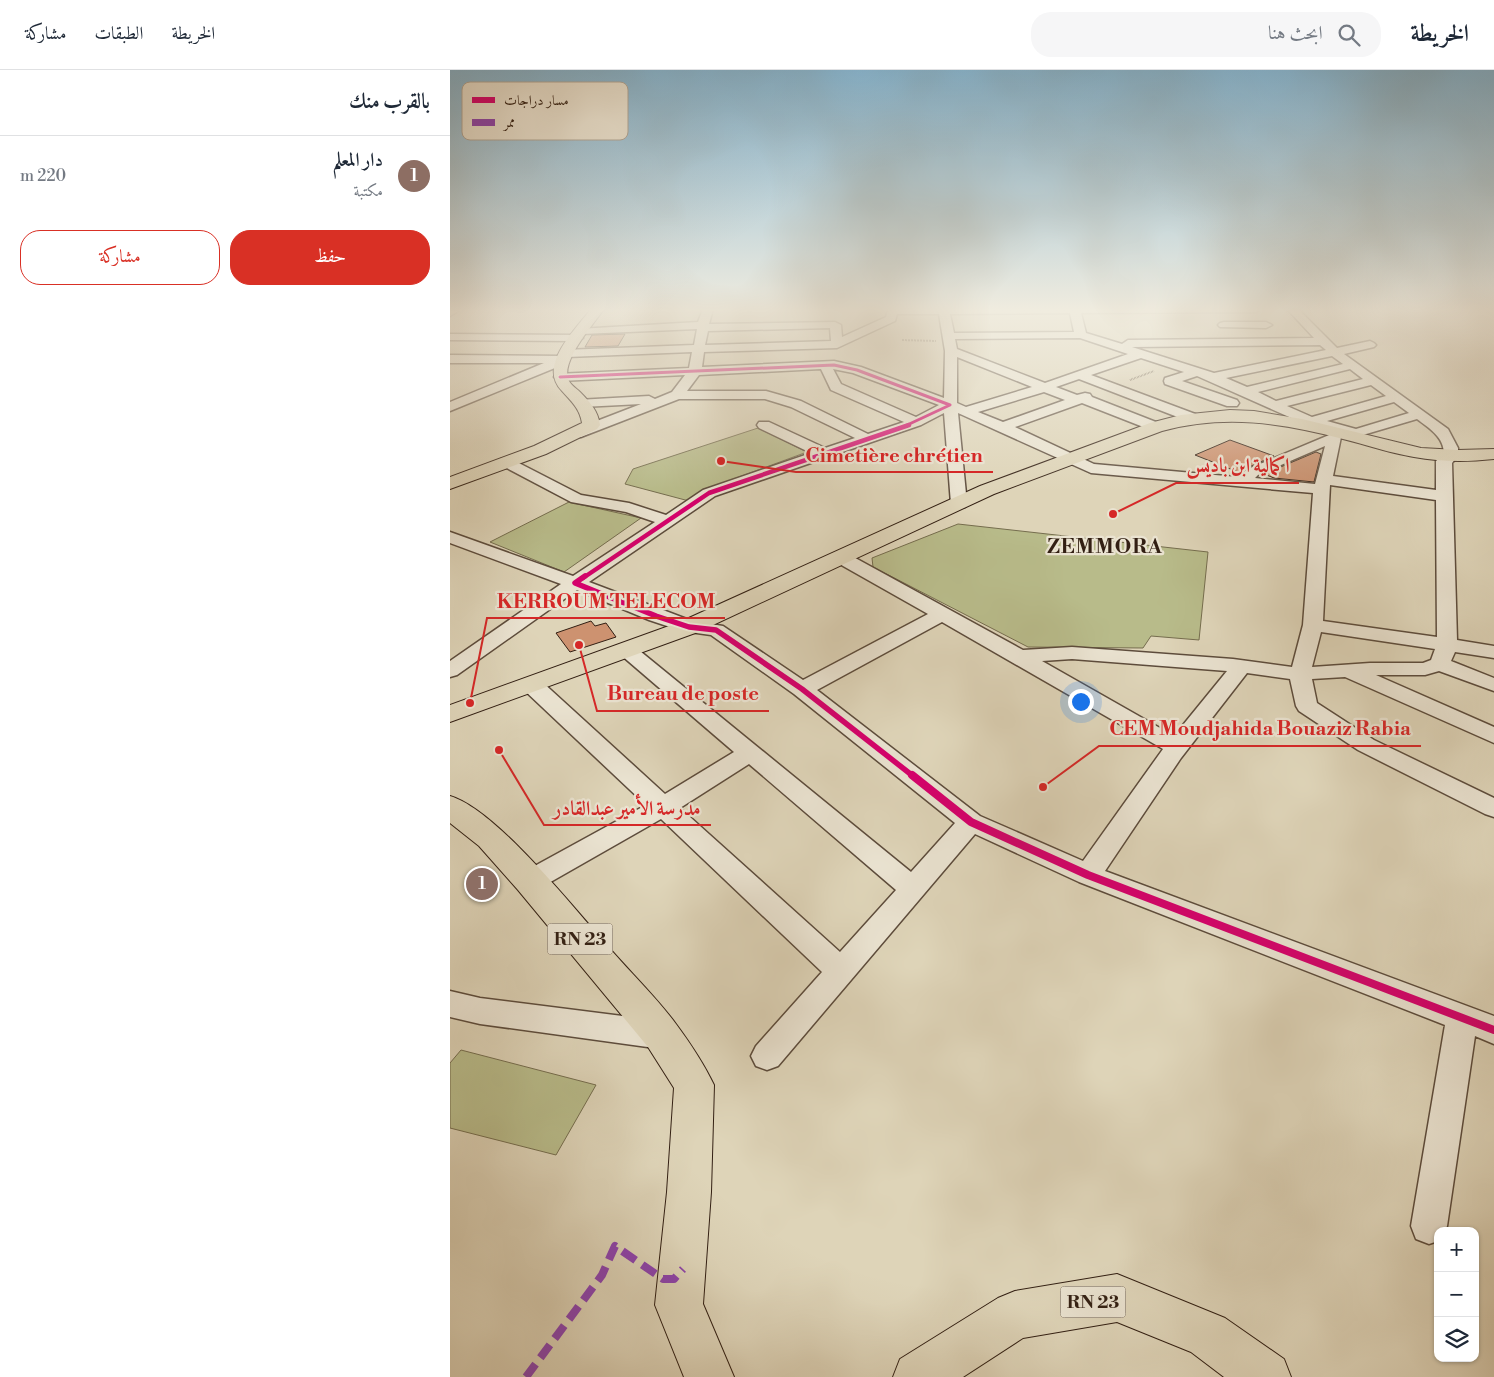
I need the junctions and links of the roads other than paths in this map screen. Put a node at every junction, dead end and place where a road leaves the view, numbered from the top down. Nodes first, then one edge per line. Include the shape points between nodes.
1 (545, 370) edge
2 (562, 370) edge
3 (695, 370) edge
4 (831, 370) edge
5 (857, 370) edge
6 (953, 370) edge
7 (1010, 370) edge
8 (1097, 370) edge
9 (1166, 370) edge
10 (1186, 370) edge
11 (1211, 370) edge
12 (1219, 370) edge
13 (1335, 370) edge
14 (1360, 370) edge
15 (1196, 372) junction
16 (1079, 376) junction
17 (1178, 377) junction
18 (1374, 380) junction
19 (1046, 387) junction
20 (1112, 388) junction
21 (1248, 394) junction
22 (677, 395) junction
23 (1397, 397) junction
24 (1079, 399) junction
25 (663, 400) junction
26 (582, 403) junction
27 (1232, 403) junction
28 (1274, 405) junction
29 (450, 407) edge
30 (958, 408) junction
31 (1421, 414) junction
32 (1198, 417) junction
33 (916, 422) junction
34 (1305, 422) junction
35 (764, 425) dead end
36 (1003, 427) junction
37 (1156, 427) junction
38 (576, 434) junction
39 (1334, 437) junction
40 (868, 439) junction
41 (823, 454) junction
42 (1494, 454) edge
43 (1448, 458) junction
44 (1073, 461) junction
45 (506, 462) junction
46 (1494, 462) edge
47 (450, 482) edge
48 (1240, 482) junction
49 (1323, 485) junction
50 (1444, 496) junction
51 (959, 504) junction
52 (668, 521) junction
53 (450, 537) edge
54 (472, 545) junction
55 (450, 555) edge
56 (842, 558) junction
57 (575, 583) junction
58 (942, 614) junction
59 (1313, 625) junction
60 (689, 627) junction
61 (628, 651) junction
62 (1494, 652) edge
63 (1444, 654) junction
64 (1019, 656) junction
65 (1242, 666) junction
66 (1348, 670) junction
67 (450, 671) edge
68 (1300, 674) junction
69 (532, 685) junction
70 (1494, 685) edge
71 (802, 689) junction
72 (450, 714) edge
73 (1494, 736) edge
74 (1172, 752) junction
75 (750, 753) junction
76 (450, 807) edge
77 (663, 807) junction
78 (1494, 808) edge
79 (971, 822) junction
80 (1088, 875) junction
81 (530, 881) junction
82 (912, 888) junction
83 (841, 971) junction
84 (450, 1004) edge
85 (1462, 1018) junction
86 (1494, 1030) edge
87 (662, 1035) junction
88 (767, 1056) dead end
89 (1429, 1226) dead end
90 (709, 1377) edge
91 (918, 1377) edge
92 (1266, 1377) edge

1 - 29 street
2 - 26 main road via 561,381
3 - 22 street
4 - 33 street via 836,387
5 - 30 street
6 - 30 street
7 - 19 street
8 - 16 street
9 - 17 street
10 - 15 street
11 - 15 street
12 - 21 street
13 - 21 street
14 - 18 street
15 - 17 street
16 - 19 street
16 - 20 street
17 - 27 street via 1170,381
18 - 23 street
18 - 28 street
19 - 24 street
19 - 30 street
20 - 24 street
20 - 32 street
21 - 27 street
21 - 28 street
22 - 25 street
22 - 40 street via 766,395 796,404
23 - 31 street
23 - 34 street
24 - 36 street
24 - 37 street
25 - 26 street
25 - 38 street
26 - 38 main road via 590,414 591,425
27 - 32 street
28 - 34 street
30 - 33 street
30 - 36 street
30 - 51 street
31 - 34 street via 1356,433
31 - 43 street via 1443,432 1451,448
32 - 34 main road via 1252,415
32 - 37 main road
33 - 40 street
34 - 43 main road via 1407,451
35 - 41 street
36 - 44 street
37 - 44 main road
38 - 45 main road
39 - 43 main road via 1410,457
39 - 44 main road via 1261,420 1209,419 1167,429
39 - 48 street via 1253,472
39 - 49 street
40 - 41 street
41 - 52 street via 709,493
42 - 43 main road
43 - 46 main road
43 - 50 street
44 - 48 street via 1091,468
44 - 51 main road via 995,494
45 - 47 main road
45 - 52 street via 578,499 630,508
48 - 49 street
49 - 50 street
49 - 59 street
50 - 63 street
51 - 56 main road
52 - 57 street
53 - 54 street
54 - 55 street
54 - 57 street
56 - 58 street
56 - 60 main road
57 - 60 street
57 - 67 street
58 - 64 street
58 - 71 street
59 - 63 street
59 - 68 street
60 - 61 main road
60 - 71 street via 716,630
61 - 69 main road
61 - 75 street
62 - 63 street
63 - 66 street via 1425,669
63 - 70 street
64 - 65 street via 1072,653
64 - 74 street via 1176,746
65 - 68 street
65 - 74 street
66 - 68 street
66 - 73 street
68 - 78 street via 1308,706 1366,745
69 - 72 main road
69 - 77 street
71 - 79 street
74 - 80 street
75 - 77 street
75 - 82 street
76 - 81 main road, RN 23 via 490,838
77 - 81 street
77 - 83 street
79 - 80 street
79 - 82 street
80 - 85 street
81 - 87 main road, RN 23
82 - 83 street
83 - 88 street
84 - 87 street via 480,1011
85 - 86 street
85 - 89 street
87 - 90 main road, RN 23 via 693,1098 679,1305
91 - 92 main road, RN 23 via 1015,1315 1117,1298 1208,1335

